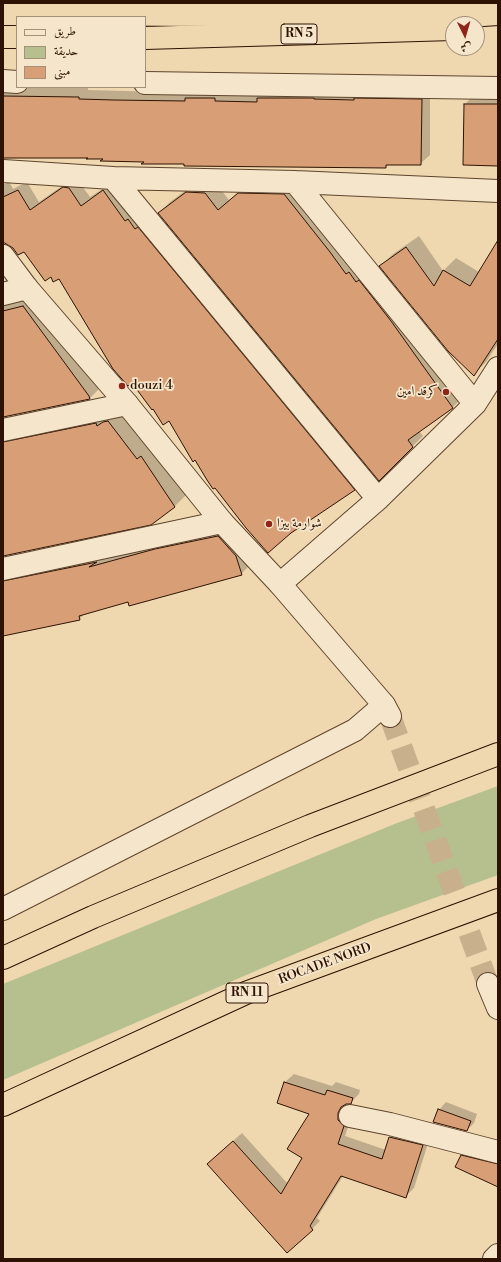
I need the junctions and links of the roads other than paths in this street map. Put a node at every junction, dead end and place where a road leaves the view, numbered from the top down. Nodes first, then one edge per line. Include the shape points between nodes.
1 (3, 14) edge
2 (498, 14) edge
3 (498, 28) edge
4 (485, 29) edge
5 (445, 30) edge
6 (3, 37) edge
7 (16, 37) edge
8 (146, 38) edge
9 (3, 81) edge
10 (16, 82) edge
11 (146, 83) edge
12 (498, 88) edge
13 (3, 171) edge
14 (112, 178) junction
15 (295, 182) junction
16 (498, 191) edge
17 (3, 256) edge
18 (27, 288) junction
19 (3, 294) edge
20 (498, 368) edge
21 (127, 404) junction
22 (475, 404) junction
23 (3, 430) edge
24 (378, 499) junction
25 (222, 522) junction
26 (3, 569) edge
27 (280, 584) junction
28 (498, 754) edge
29 (498, 900) edge
30 (3, 909) edge
31 (3, 958) edge
32 (488, 984) tunnel mouth
33 (498, 1008) edge
34 (3, 1105) edge
35 (350, 1116) dead end
36 (498, 1152) edge
37 (498, 1255) edge
38 (494, 1259) edge

1 - 2 highway, RN 5
3 - 4 highway
5 - 8 highway, RN 5
6 - 7 highway
9 - 10 street
11 - 12 street
13 - 14 street
14 - 15 street
14 - 24 street
15 - 16 street
15 - 22 street
17 - 18 street
18 - 19 street
18 - 21 street
20 - 22 street
21 - 23 street
21 - 25 street
22 - 24 street
24 - 27 street
25 - 26 street
25 - 27 street
27 - 30 street via 387,710 355,730
28 - 31 highway via 310,826 93,916
29 - 34 highway, ROCADE NORD / RN 11 via 248,992
32 - 33 street
35 - 36 street
37 - 38 street

